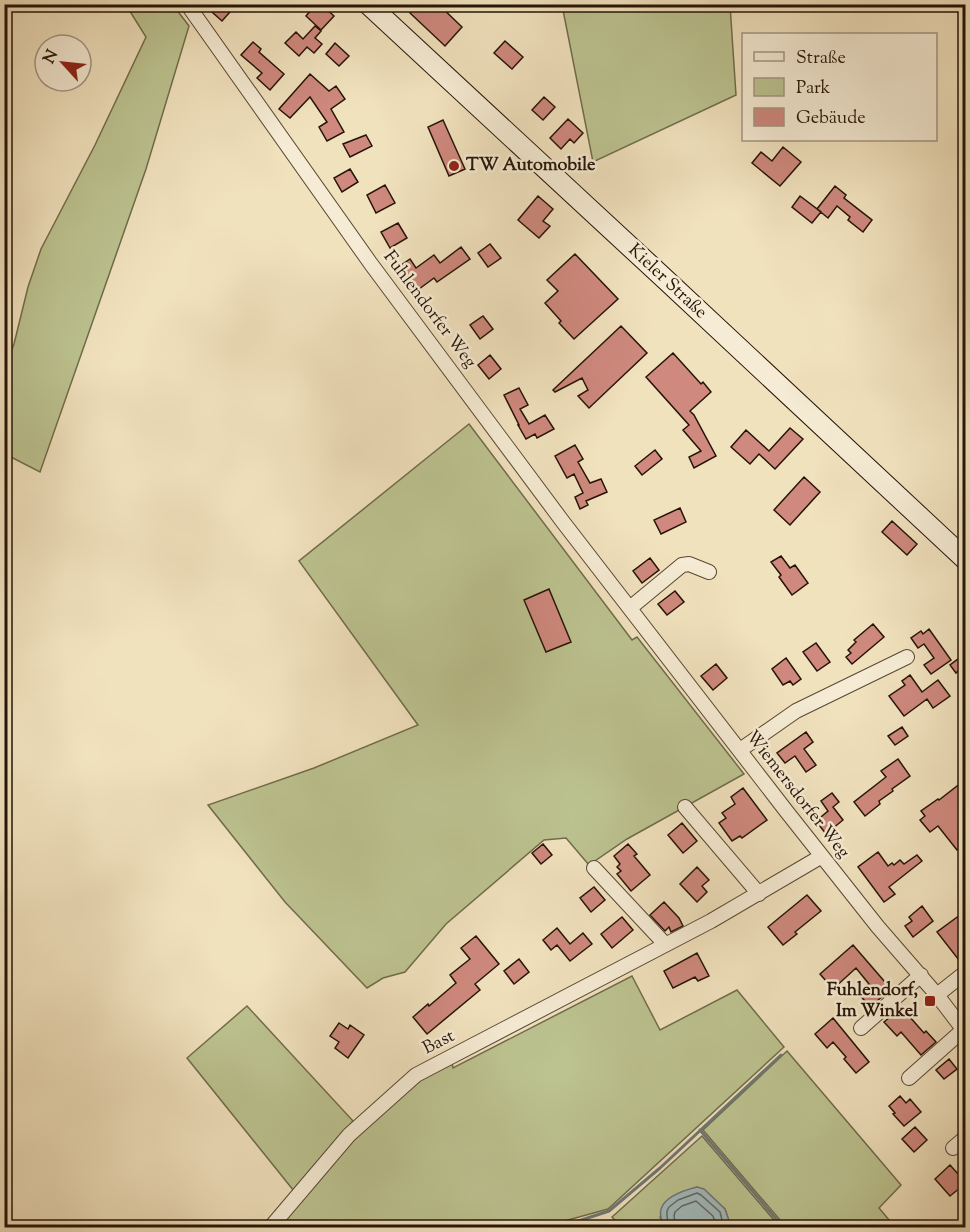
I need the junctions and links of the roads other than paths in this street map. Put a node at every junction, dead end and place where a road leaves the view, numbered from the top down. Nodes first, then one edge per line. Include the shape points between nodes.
1 (187, 4) edge
2 (368, 4) edge
3 (966, 560) edge
4 (709, 572) dead end
5 (630, 608) junction
6 (648, 633) joint
7 (907, 657) dead end
8 (740, 750) junction
9 (685, 807) dead end
10 (822, 856) junction
11 (594, 868) dead end
12 (759, 894) junction
13 (665, 944) junction
14 (966, 972) edge
15 (921, 975) junction
16 (937, 995) junction
17 (861, 1028) dead end
18 (964, 1031) edge
19 (909, 1078) dead end
20 (966, 1137) edge
21 (953, 1148) dead end
22 (270, 1227) edge

1 - 5 street, Fuhlendorfer Weg via 371,264
2 - 3 main road, Kieler Straße
4 - 5 street via 682,565
5 - 6 street, Fuhlendorfer Weg
6 - 8 street, Wiemersdorfer Weg
7 - 8 street via 796,711
8 - 10 street, Wiemersdorfer Weg
9 - 12 street
10 - 12 street, Bast
10 - 15 street, Wiemersdorfer Weg
11 - 13 street
12 - 13 street, Bast
13 - 22 street, Bast via 416,1075 349,1135
14 - 16 street
15 - 16 street, Wiemersdorfer Weg
15 - 17 street
16 - 18 street, Wiemersdorfer Weg
18 - 19 street, Wiemersdorfer Weg
20 - 21 street

